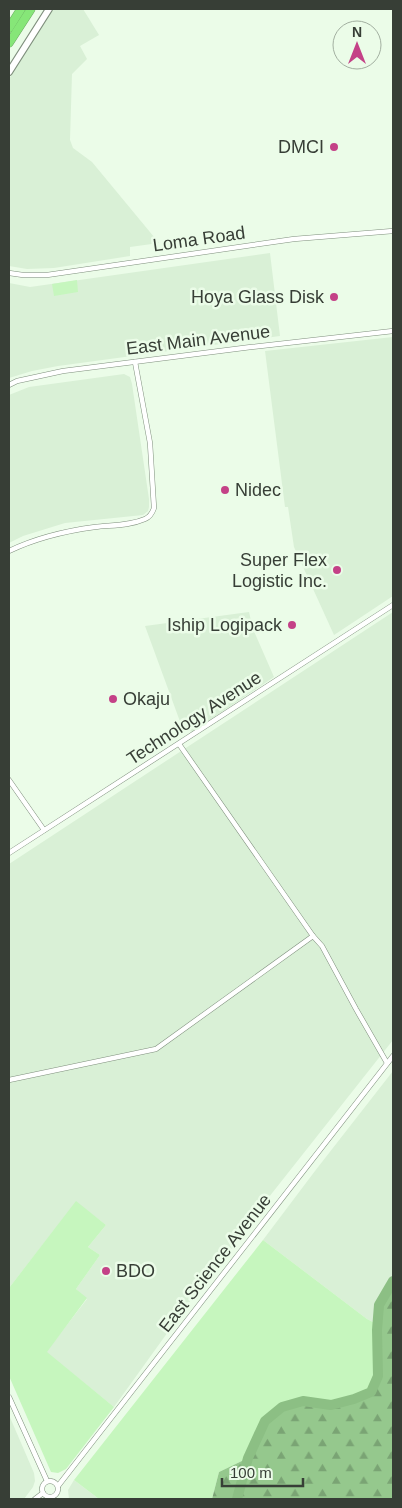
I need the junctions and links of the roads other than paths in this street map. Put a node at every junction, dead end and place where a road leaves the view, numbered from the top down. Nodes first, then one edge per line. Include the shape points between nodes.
1 (21, 9) edge
2 (31, 9) edge
3 (49, 9) edge
4 (9, 28) edge
5 (9, 44) edge
6 (9, 72) edge
7 (393, 231) edge
8 (9, 273) edge
9 (393, 331) edge
10 (134, 362) junction
11 (9, 385) edge
12 (9, 551) edge
13 (393, 605) edge
14 (179, 744) junction
15 (9, 780) edge
16 (44, 830) junction
17 (9, 853) edge
18 (313, 936) junction
19 (393, 1056) edge
20 (388, 1063) junction
21 (9, 1080) edge
22 (9, 1397) edge
23 (47, 1481) junction
24 (58, 1486) junction
25 (43, 1494) junction
26 (35, 1499) edge

1 - 4 highway
2 - 5 highway
3 - 6 main road
7 - 8 street, Loma Road via 294,239 47,275
9 - 10 street, East Main Avenue
10 - 11 street, East Main Avenue via 63,371
10 - 12 street via 150,443 152,515 132,523 52,535
13 - 14 street, Technology Avenue
14 - 16 street, Technology Avenue
14 - 18 street
15 - 16 street
16 - 17 street, Technology Avenue
18 - 20 street via 322,946
18 - 21 street via 156,1049
19 - 20 street, East Science Avenue
20 - 24 street, East Science Avenue
22 - 23 street
23 - 24 street
23 - 25 street via 42,1485
24 - 25 street via 52,1497
25 - 26 street

